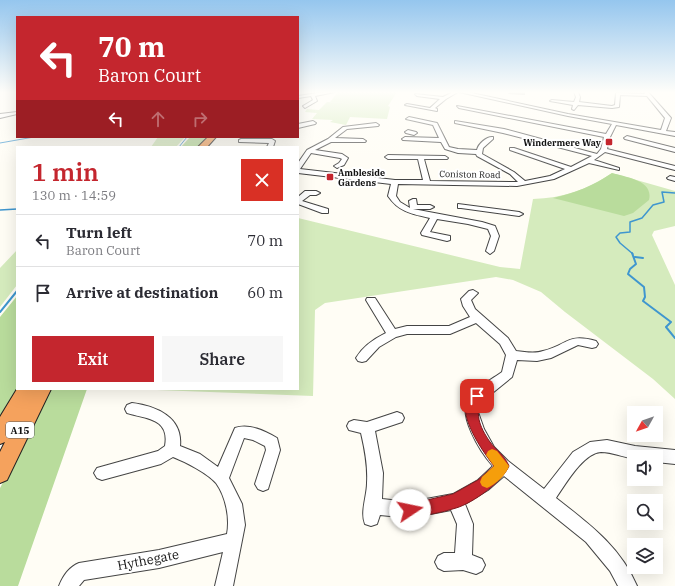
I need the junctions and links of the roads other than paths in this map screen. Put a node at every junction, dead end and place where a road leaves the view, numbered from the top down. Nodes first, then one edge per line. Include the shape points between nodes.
1 (411, 119) edge
2 (522, 119) edge
3 (596, 119) edge
4 (668, 120) joint
5 (675, 121) edge
6 (457, 122) dead end
7 (313, 123) dead end
8 (615, 123) junction
9 (376, 125) dead end
10 (299, 126) edge
11 (663, 131) junction
12 (410, 132) dead end
13 (675, 134) edge
14 (608, 136) junction
15 (211, 138) edge
16 (218, 138) edge
17 (491, 138) dead end
18 (627, 138) dead end
19 (361, 139) dead end
20 (281, 140) dead end
21 (330, 140) junction
22 (442, 140) junction
23 (242, 142) edge
24 (271, 144) edge
25 (203, 146) edge
26 (211, 146) edge
27 (512, 149) dead end
28 (604, 150) junction
29 (675, 150) edge
30 (309, 152) junction
31 (478, 152) junction
32 (598, 156) junction
33 (388, 157) dead end
34 (420, 157) junction
35 (445, 158) dead end
36 (590, 161) junction
37 (337, 166) dead end
38 (299, 167) edge
39 (675, 168) edge
40 (299, 169) edge
41 (571, 169) junction
42 (617, 169) dead end
43 (395, 182) junction
44 (428, 183) junction
45 (524, 183) junction
46 (316, 193) dead end
47 (299, 200) edge
48 (299, 201) edge
49 (412, 206) junction
50 (430, 207) dead end
51 (325, 211) dead end
52 (519, 214) dead end
53 (434, 217) junction
54 (465, 221) junction
55 (447, 238) dead end
56 (490, 251) dead end
57 (473, 293) dead end
58 (370, 300) dead end
59 (478, 318) junction
60 (392, 334) junction
61 (592, 344) dead end
62 (512, 355) junction
63 (362, 358) dead end
64 (25, 390) edge
65 (42, 390) edge
66 (132, 410) dead end
67 (397, 418) dead end
68 (0, 436) edge
69 (172, 450) junction
70 (675, 457) edge
71 (503, 466) junction
72 (0, 473) edge
73 (102, 473) dead end
74 (221, 478) junction
75 (263, 484) dead end
76 (546, 499) junction
77 (456, 501) junction
78 (234, 541) junction
79 (444, 562) dead end
80 (68, 586) edge
81 (224, 586) edge
82 (628, 586) edge

1 - 22 street via 433,123
2 - 14 street
3 - 8 street
4 - 5 street
4 - 11 street
6 - 32 street via 551,141
7 - 10 street
8 - 11 street
8 - 14 street, Coniston Road
9 - 21 street via 368,123 345,128
11 - 13 street
12 - 22 street via 404,141
14 - 28 street, Coniston Road
15 - 25 highway
16 - 26 highway
17 - 31 street
18 - 29 street
19 - 21 street
20 - 24 street
21 - 30 street
22 - 31 street via 445,146 451,149
23 - 24 street
27 - 41 street
28 - 32 street, Coniston Road
28 - 39 street
30 - 37 street via 345,158 342,164
30 - 38 street
31 - 45 street via 481,157 512,173
32 - 36 street, Coniston Road
33 - 34 street
34 - 35 street
34 - 44 street
36 - 41 street, Coniston Road
36 - 42 street
40 - 43 street, Coniston Road
41 - 45 street, Coniston Road via 552,178
43 - 44 street, Coniston Road
43 - 49 street via 391,195 394,200 398,204
44 - 45 street, Coniston Road
46 - 47 street via 308,193
48 - 51 street
49 - 50 street
49 - 53 street
52 - 54 street via 464,207
53 - 54 street
53 - 55 street via 426,233
54 - 56 street via 492,228 495,236
57 - 59 street via 466,299 467,307
58 - 60 street
59 - 60 street via 450,330 407,330
59 - 62 street via 505,342
60 - 63 street via 374,344
61 - 62 street via 576,342 536,357
62 - 71 street via 508,374 477,396 471,412 482,440
64 - 68 highway, A15
65 - 72 highway, A15
66 - 69 street via 145,410 173,430 175,439
67 - 77 street via 361,427 376,475 372,512 410,510
69 - 73 street via 161,457
69 - 74 street via 195,459
70 - 76 street via 614,447 590,448
71 - 76 street
71 - 77 street via 483,485
74 - 75 street via 240,432 249,432 272,444 273,450
74 - 78 street via 234,504 237,525
76 - 82 street via 592,536
77 - 79 street via 465,524 470,563
78 - 80 street, Hythegate via 159,559 79,572
78 - 81 street

